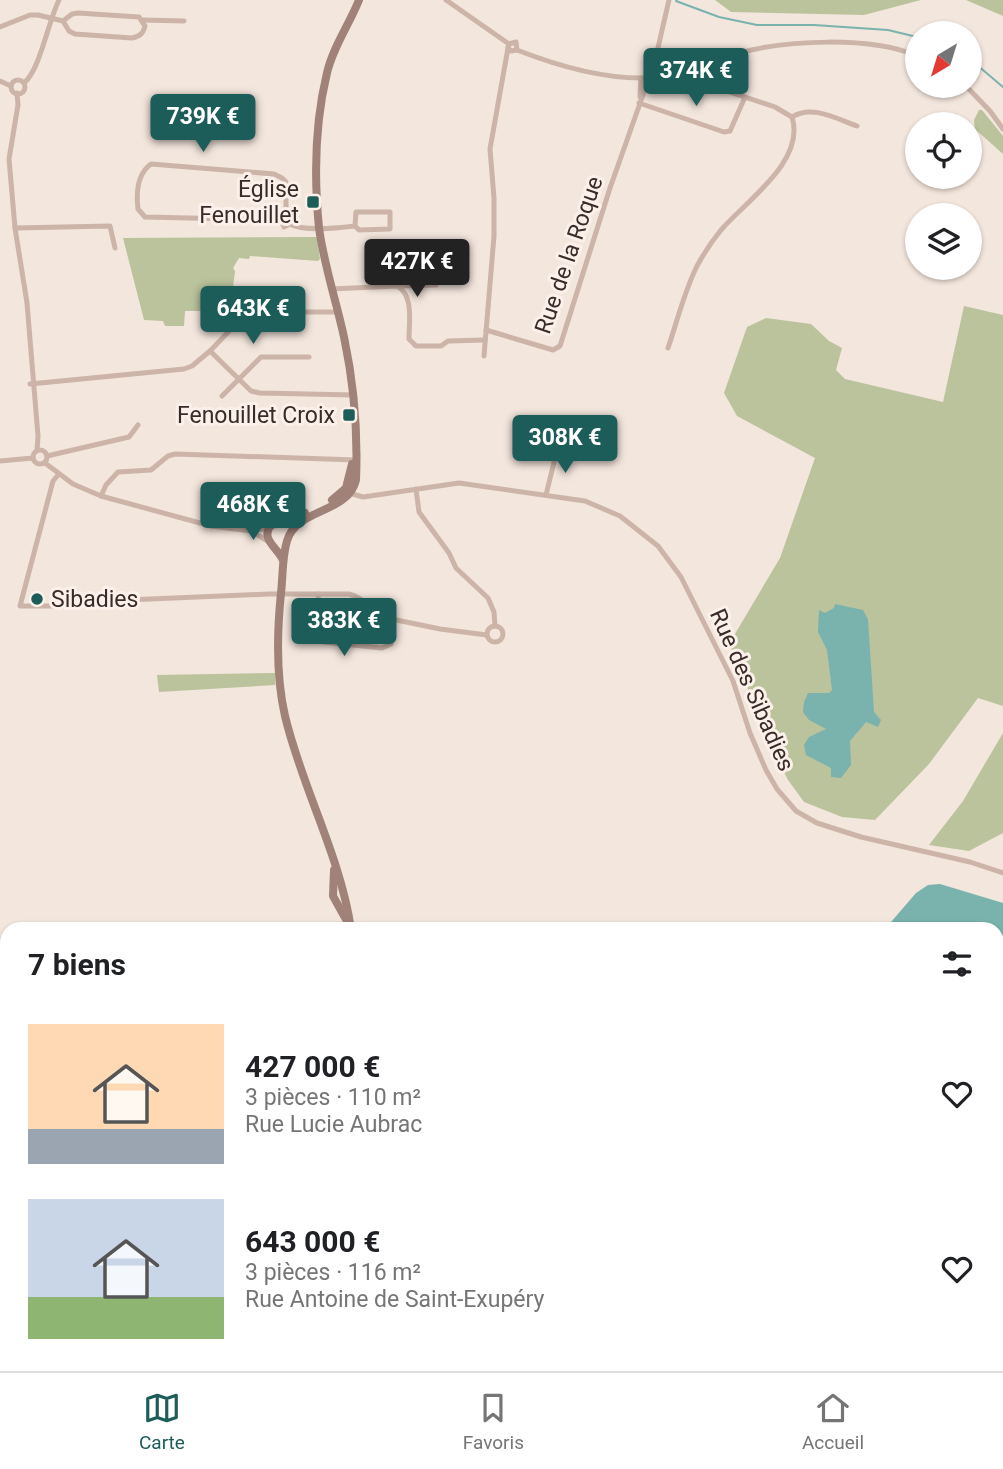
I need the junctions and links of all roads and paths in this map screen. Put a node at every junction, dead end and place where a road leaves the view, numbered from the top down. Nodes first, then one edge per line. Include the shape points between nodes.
1 (59, 0) edge
2 (359, 0) edge
3 (446, 0) edge
4 (669, 0) edge
5 (50, 19) junction
6 (143, 20) junction
7 (63, 21) junction
8 (184, 21) dead end
9 (0, 27) edge
10 (512, 48) junction
11 (905, 51) edge
12 (655, 60) junction
13 (685, 72) junction
14 (659, 77) junction
15 (641, 78) junction
16 (650, 78) junction
17 (0, 80) edge
18 (23, 83) junction
19 (11, 86) junction
20 (17, 93) junction
21 (744, 97) junction
22 (979, 98) edge
23 (639, 103) junction
24 (792, 117) junction
25 (857, 126) dead end
26 (1003, 129) edge
27 (290, 224) junction
28 (355, 226) junction
29 (15, 228) junction
30 (320, 228) junction
31 (115, 248) dead end
32 (436, 285) dead end
33 (397, 286) junction
34 (331, 289) junction
35 (337, 312) junction
36 (486, 330) junction
37 (485, 340) junction
38 (668, 348) dead end
39 (210, 351) junction
40 (484, 356) dead end
41 (309, 357) dead end
42 (238, 379) junction
43 (32, 384) junction
44 (354, 395) junction
45 (222, 396) dead end
46 (138, 425) dead end
47 (38, 436) junction
48 (563, 447) dead end
49 (37, 451) junction
50 (46, 457) junction
51 (33, 458) junction
52 (352, 460) junction
53 (0, 461) edge
54 (58, 475) junction
55 (416, 489) junction
56 (349, 490) junction
57 (546, 495) junction
58 (102, 496) junction
59 (278, 523) junction
60 (269, 528) junction
61 (251, 531) junction
62 (287, 538) junction
63 (271, 543) junction
64 (284, 562) junction
65 (281, 594) junction
66 (318, 594) junction
67 (394, 620) junction
68 (495, 626) junction
69 (487, 635) junction
70 (1003, 873) edge
71 (349, 922) edge

1 - 5 street
2 - 30 main road via 327,74 318,133
3 - 10 street
4 - 12 street, Rue de la Roque
5 - 7 street
5 - 9 street via 30,15
5 - 18 street via 34,72
6 - 7 street via 78,13
6 - 7 street via 144,31 132,38 75,34
6 - 8 street
10 - 15 street via 564,67
10 - 36 street via 490,149 494,223
11 - 13 street via 853,43 771,45
12 - 14 street
12 - 16 street, Rue de la Roque
13 - 14 street
13 - 21 street via 694,80
14 - 16 street
15 - 16 street
15 - 23 street, Rue de la Roque
16 - 23 street, Rue de la Roque
17 - 19 street
18 - 19 street via 15,80
18 - 20 street via 23,91
19 - 20 street
20 - 29 street via 9,159
21 - 23 street via 730,131 724,132
21 - 24 street
22 - 26 street
23 - 36 street, Rue de la Roque via 560,346 553,350
24 - 25 street via 804,110
24 - 38 street via 795,127 789,153 720,231 697,266
27 - 27 street via 285,182 278,175 151,164 139,178 138,209 145,217
27 - 30 street
28 - 28 street via 359,230 390,229 390,212 356,212
28 - 30 street
29 - 31 street via 110,226
29 - 43 street via 27,303
30 - 34 main road
32 - 33 street
33 - 34 street
33 - 37 street via 408,301 411,344 441,346 448,341
34 - 35 main road
35 - 39 street via 271,312 253,324 233,327
35 - 44 main road
36 - 37 street
37 - 40 street
39 - 42 street
39 - 43 street via 184,369
41 - 42 street via 261,357
42 - 44 street via 260,393
42 - 45 street
43 - 47 street
44 - 52 main road
46 - 50 street via 129,437
47 - 49 street
47 - 50 street
48 - 57 street via 555,458
49 - 50 street
49 - 51 street
50 - 51 street via 38,464
50 - 54 street
51 - 53 street
52 - 56 main road
52 - 58 street via 175,454 151,470 118,472
54 - 58 street
54 - 65 street via 20,606
55 - 56 street, Rue des Sibadies via 363,497
55 - 57 street, Rue des Sibadies via 459,483
55 - 68 street via 419,513 456,568 488,598
56 - 59 main road
56 - 62 main road via 299,522
57 - 70 street, Rue des Sibadies via 601,506 645,534 670,561 733,681 766,770 796,811 861,836
58 - 61 street via 211,526
59 - 60 main road
59 - 62 main road via 285,527
60 - 61 street
60 - 63 main road via 266,535
61 - 63 street
62 - 63 main road via 280,545
62 - 64 main road
63 - 64 main road
64 - 65 main road
65 - 66 street
65 - 71 main road via 285,713 339,874
66 - 67 street via 358,596 374,613
66 - 67 street via 319,634 324,642 382,648 391,644
67 - 69 street
68 - 69 street
68 - 69 street via 501,630 500,639 491,641

